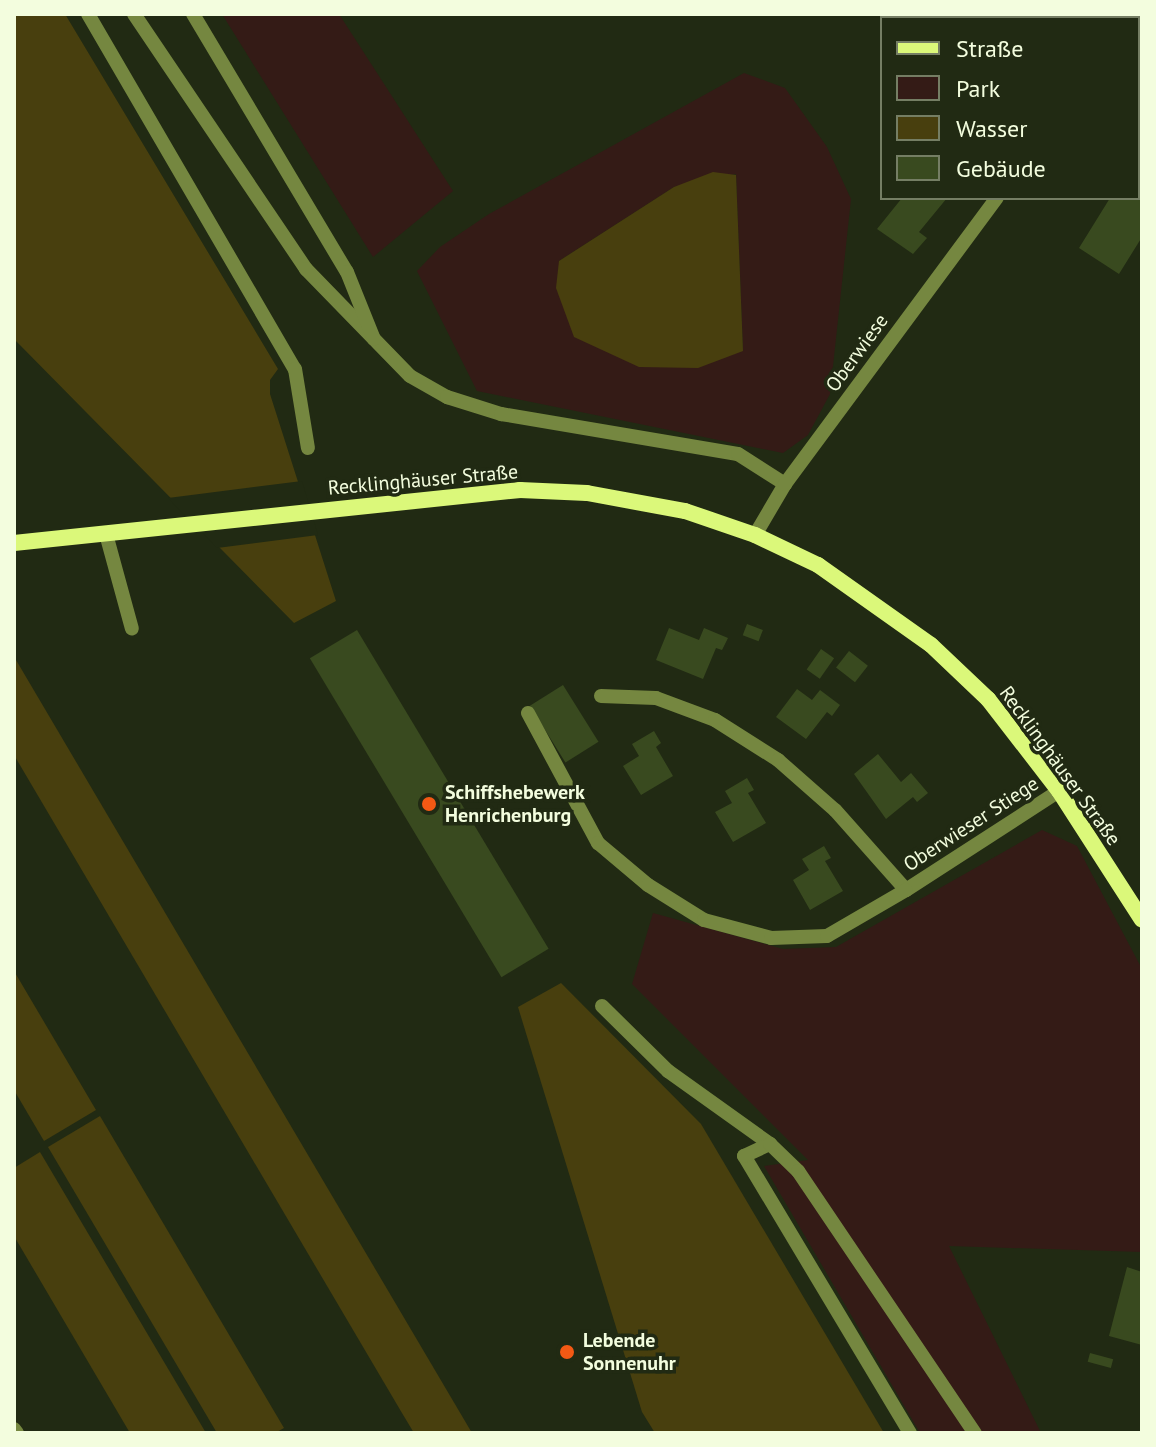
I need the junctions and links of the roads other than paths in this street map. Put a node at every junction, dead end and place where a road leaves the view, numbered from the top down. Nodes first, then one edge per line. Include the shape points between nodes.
1 (88, 14) edge
2 (134, 14) edge
3 (193, 14) edge
4 (996, 200) edge
5 (377, 346) junction
6 (308, 448) dead end
7 (785, 484) junction
8 (106, 534) junction
9 (755, 535) junction
10 (14, 543) edge
11 (132, 629) dead end
12 (601, 696) dead end
13 (528, 713) dead end
14 (1059, 791) junction
15 (906, 890) junction
16 (1142, 920) edge
17 (602, 1006) dead end
18 (770, 1144) junction
19 (910, 1433) edge
20 (975, 1433) edge

1 - 6 lane via 295,369
2 - 5 lane via 306,269
3 - 5 lane via 347,272
4 - 7 lane, Oberwiese
5 - 7 lane via 410,376 447,397 501,414 738,454
7 - 9 lane, Oberwiese
8 - 9 main road, Recklinghäuser Straße via 494,491 587,493 685,511
8 - 10 main road, Recklinghäuser Straße
8 - 11 lane
9 - 14 main road, Recklinghäuser Straße via 818,565 931,645 988,699
12 - 15 lane, Oberwieser Stiege via 656,698 715,720 778,760 835,810
13 - 15 lane, Oberwieser Stiege via 598,843 648,885 704,920 771,938 827,936
14 - 15 lane, Oberwieser Stiege
14 - 16 main road, Recklinghäuser Straße
17 - 18 lane via 668,1071
18 - 19 lane via 744,1156
18 - 20 lane via 798,1171

